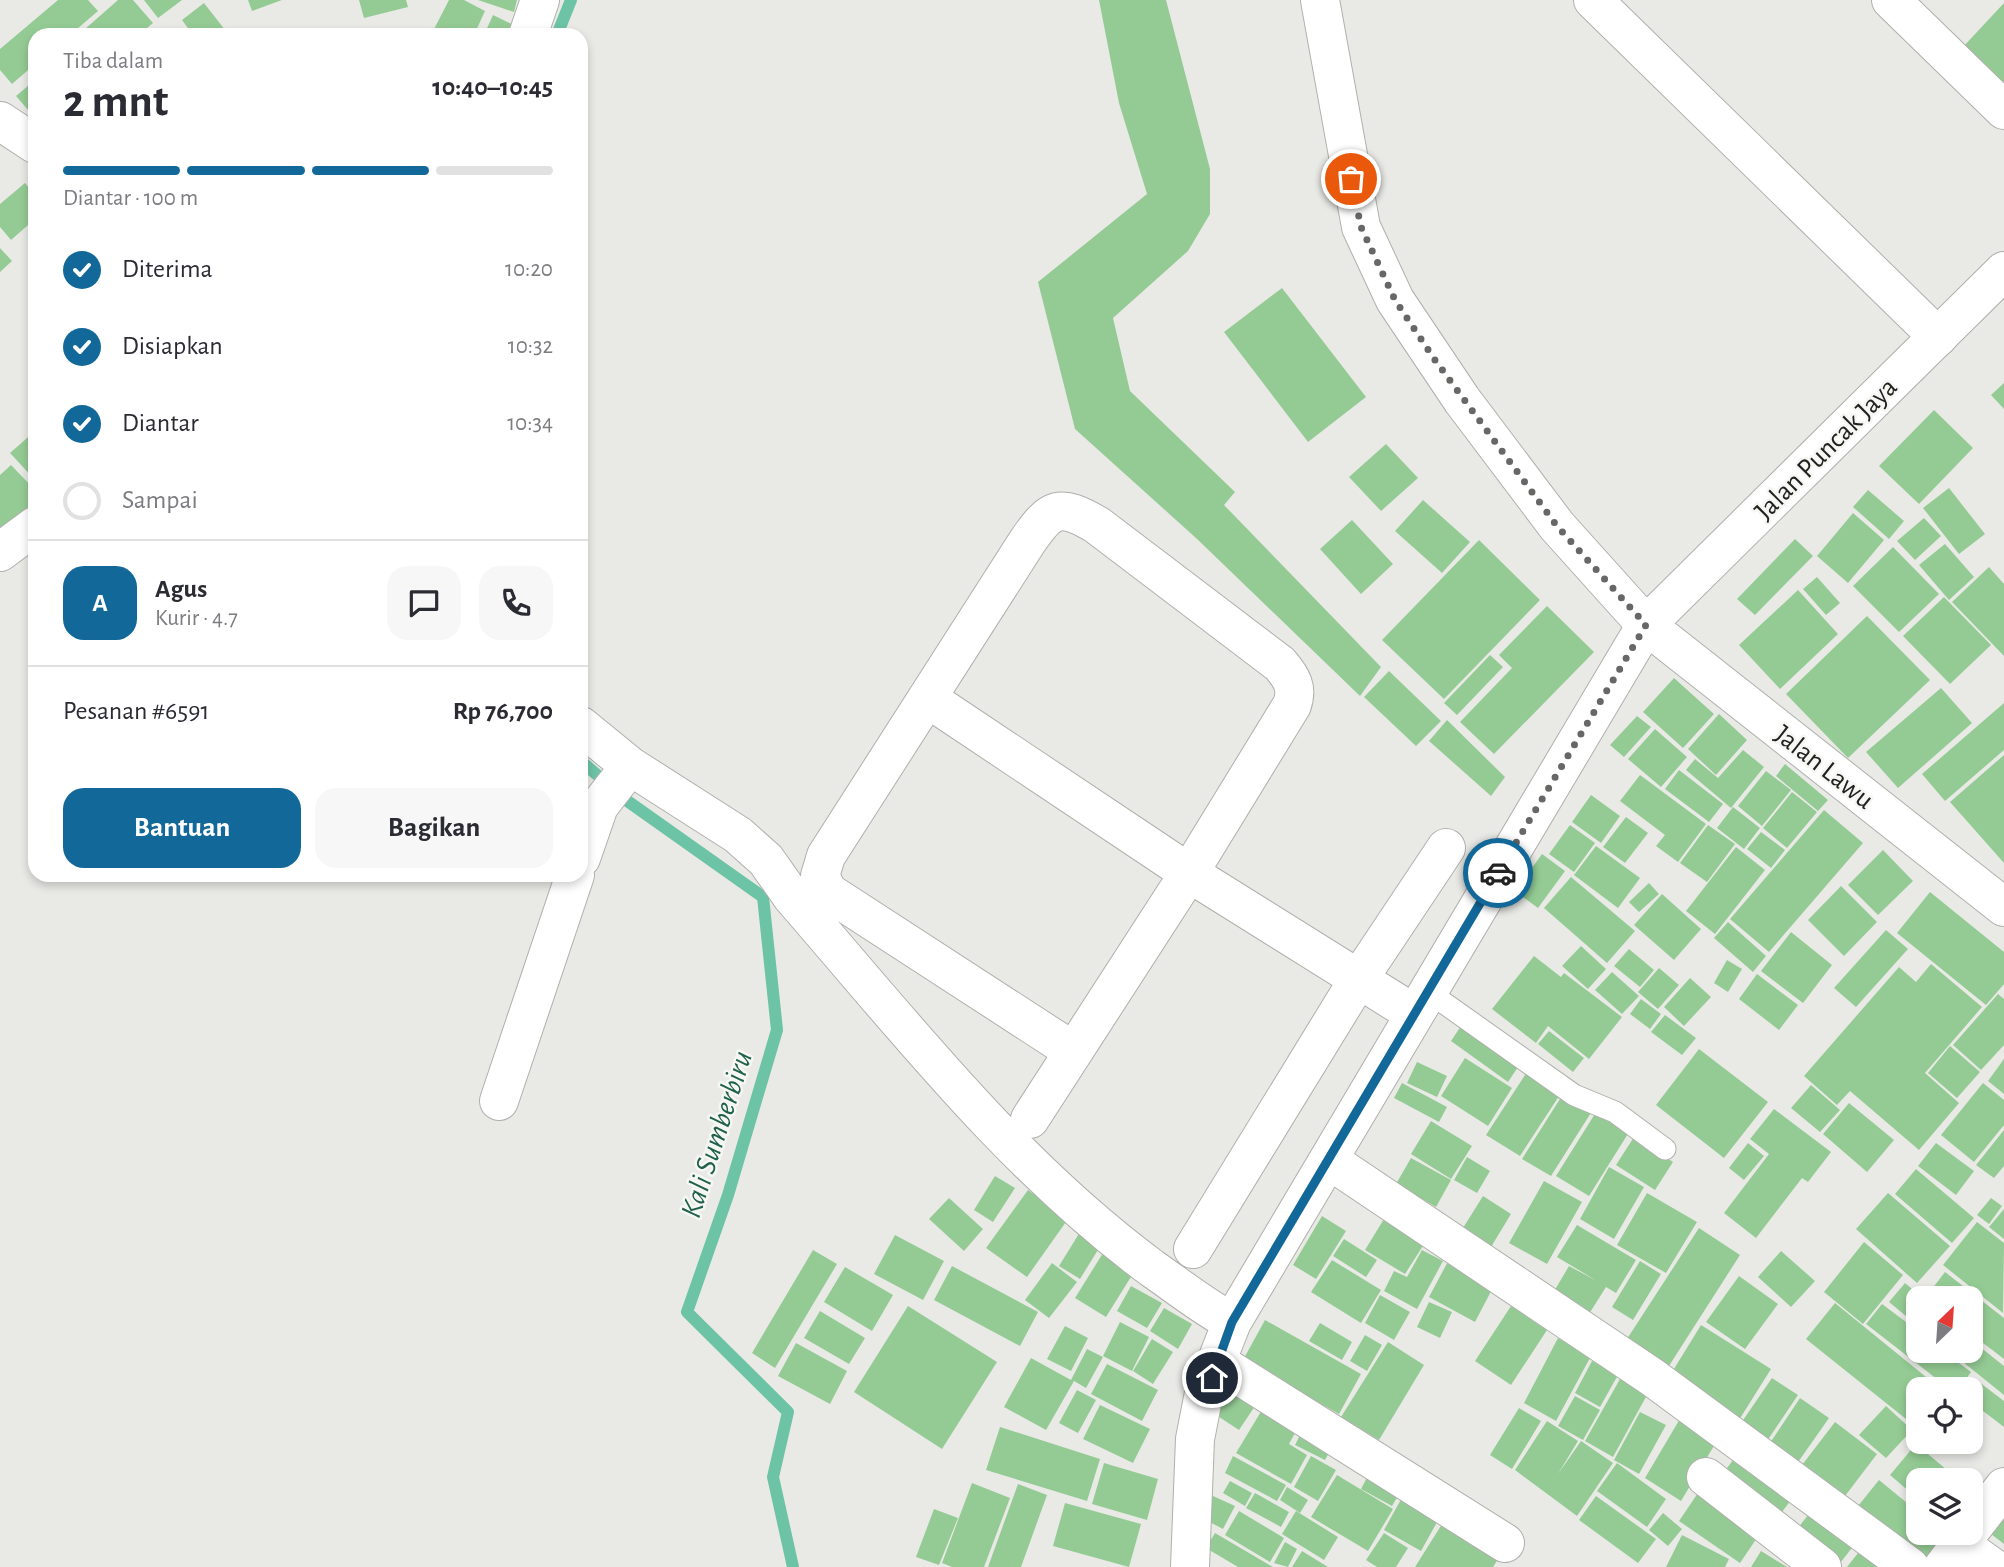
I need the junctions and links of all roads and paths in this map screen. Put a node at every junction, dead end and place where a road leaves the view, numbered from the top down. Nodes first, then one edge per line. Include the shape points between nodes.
1 (540, 0) edge
2 (1320, 0) edge
3 (1593, 0) edge
4 (1891, 0) edge
5 (530, 28) edge
6 (2004, 110) edge
7 (0, 121) edge
8 (28, 139) edge
9 (2004, 271) edge
10 (1938, 337) junction
11 (28, 532) edge
12 (0, 552) edge
13 (1646, 625) junction
14 (927, 698) junction
15 (588, 738) edge
16 (616, 785) junction
17 (588, 843) edge
18 (1446, 848) dead end
19 (1189, 873) junction
20 (573, 882) edge
21 (2004, 906) edge
22 (1391, 994) junction
23 (1073, 1051) junction
24 (499, 1101) dead end
25 (1030, 1119) dead end
26 (1665, 1149) dead end
27 (1329, 1160) junction
28 (1192, 1249) dead end
29 (1214, 1311) junction
30 (1219, 1363) junction
31 (1706, 1477) dead end
32 (2004, 1487) edge
33 (1983, 1515) edge
34 (1504, 1543) dead end
35 (1962, 1545) edge
36 (1190, 1567) edge
37 (1822, 1567) edge
38 (1910, 1567) edge
39 (1992, 1567) edge

1 - 5 street
2 - 13 street, Jalan Lawu via 1361,227 1395,300 1462,400 1557,526
3 - 10 street
4 - 6 street
7 - 8 street
9 - 10 street, Jalan Puncak Jaya
10 - 13 street, Jalan Puncak Jaya
11 - 12 street
13 - 21 street, Jalan Lawu
13 - 22 street, Jalan Puncak Jaya
14 - 19 street
14 - 19 street via 1042,520 1065,510 1097,525 1280,664 1294,683 1292,705
14 - 23 street via 826,856 820,876 828,892
15 - 16 street
16 - 17 street
16 - 29 street via 699,807 766,860 792,897 1013,1149 1117,1242
18 - 22 street
19 - 22 street
19 - 23 street
20 - 24 street
22 - 26 lane via 1574,1095 1615,1112
22 - 27 street
22 - 28 street
23 - 25 street
27 - 29 street
27 - 38 street via 1652,1377
29 - 30 street
30 - 34 street
30 - 36 street via 1205,1393 1195,1439
31 - 37 street
32 - 33 street
35 - 39 street

